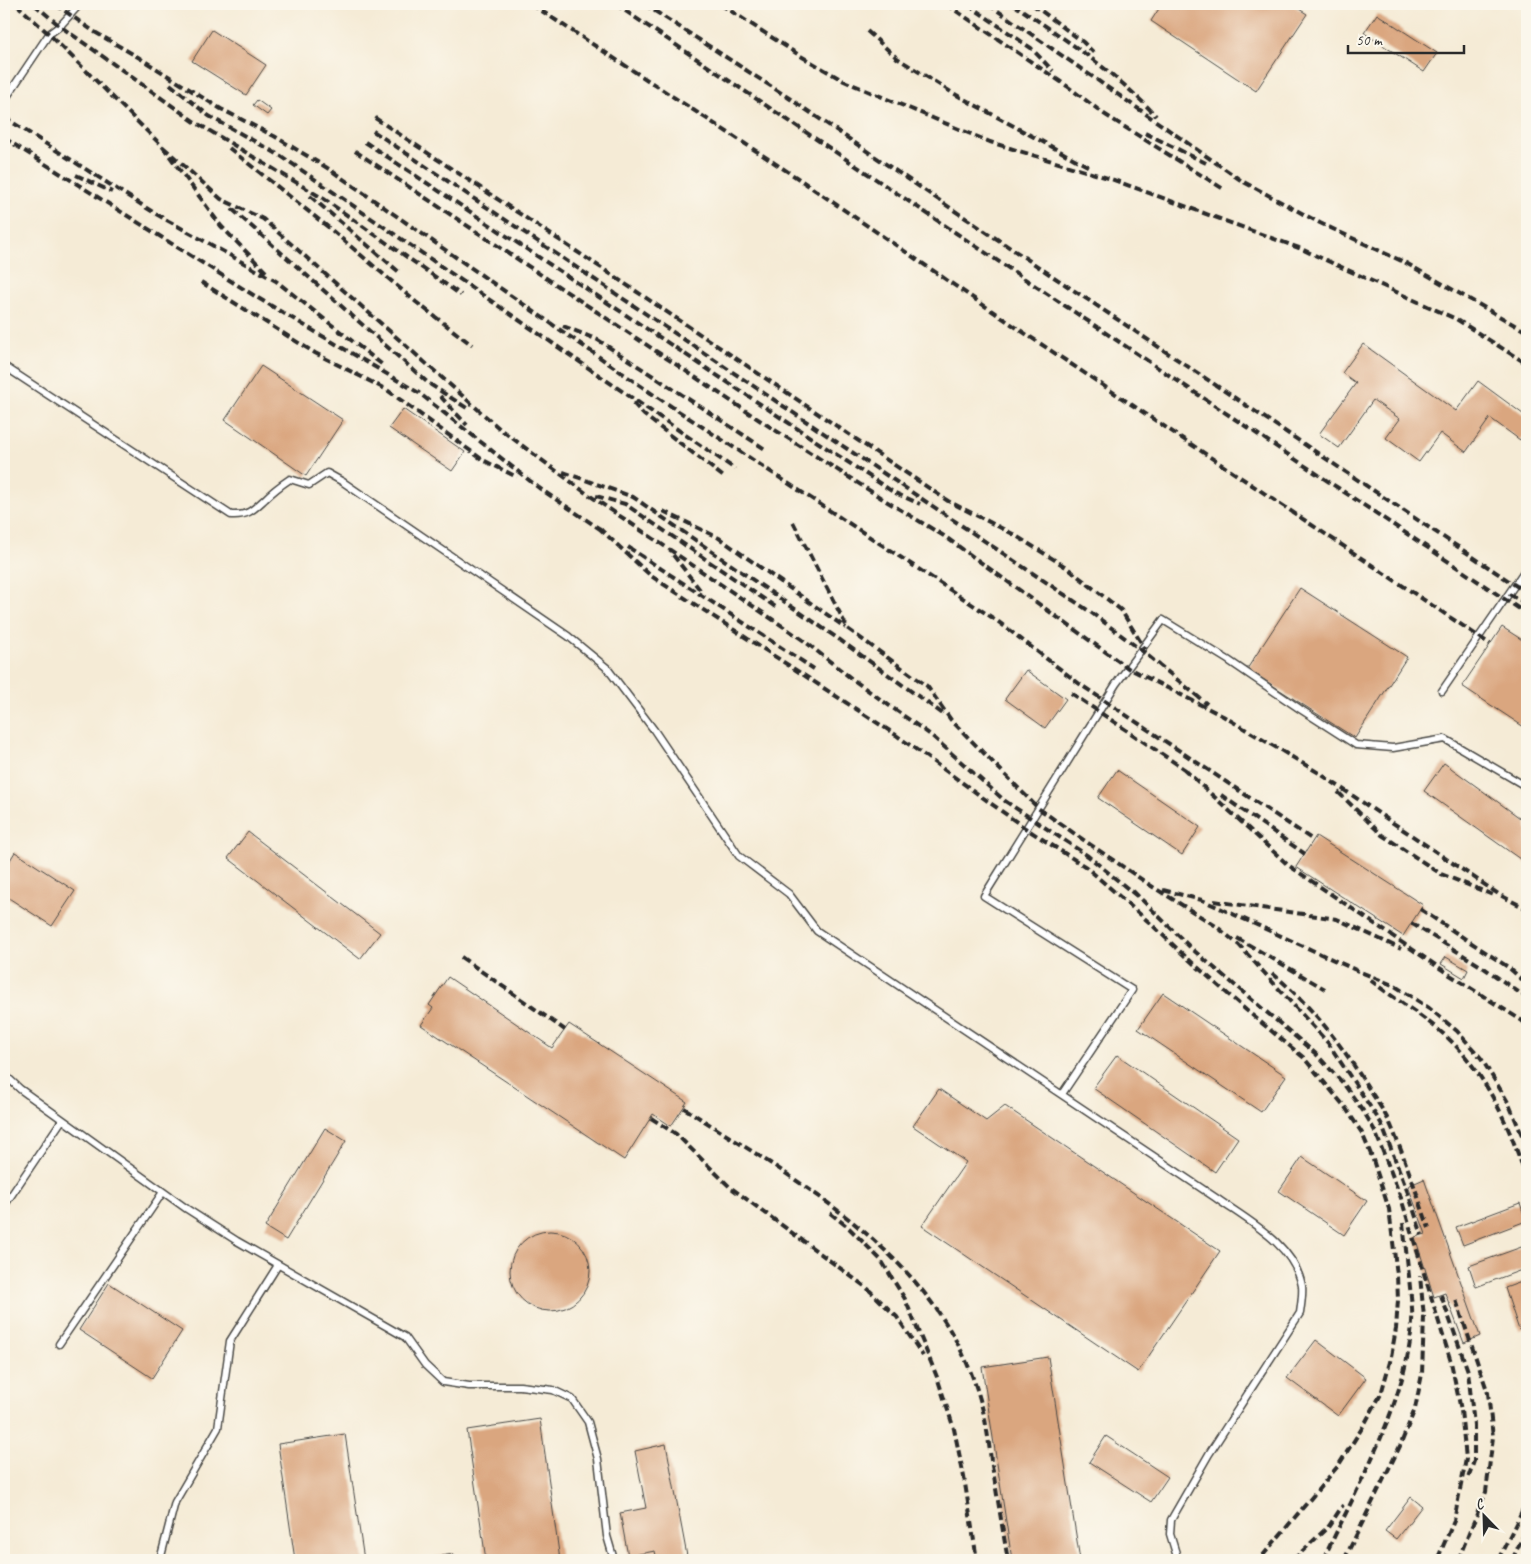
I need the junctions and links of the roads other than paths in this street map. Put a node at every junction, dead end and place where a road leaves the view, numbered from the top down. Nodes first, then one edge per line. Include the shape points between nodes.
1 (80, 4) edge
2 (4, 101) edge
3 (4, 366) edge
4 (1527, 567) edge
5 (1442, 691) dead end
6 (1527, 787) edge
7 (4, 1074) edge
8 (1062, 1094) junction
9 (62, 1120) junction
10 (163, 1192) junction
11 (4, 1206) edge
12 (278, 1265) junction
13 (59, 1344) dead end
14 (160, 1560) edge
15 (614, 1560) edge
16 (1178, 1560) edge

1 - 2 lane via 49,34
3 - 8 lane via 231,515 241,516 256,508 290,479 309,485 327,473 344,482 560,631 606,668 654,730 739,856 789,894 817,931
4 - 5 lane
6 - 8 lane via 1445,739 1393,748 1356,744 1163,620 1116,684 984,896 1132,990
7 - 9 lane
8 - 16 lane via 1278,1243 1298,1271 1302,1288 1300,1313 1171,1520 1170,1534
9 - 10 lane
9 - 11 lane
10 - 12 lane via 237,1242
10 - 13 lane
12 - 14 lane via 230,1341 218,1428 175,1502
12 - 15 lane via 405,1337 425,1365 443,1382 553,1390 572,1399 588,1422 598,1459 607,1536

